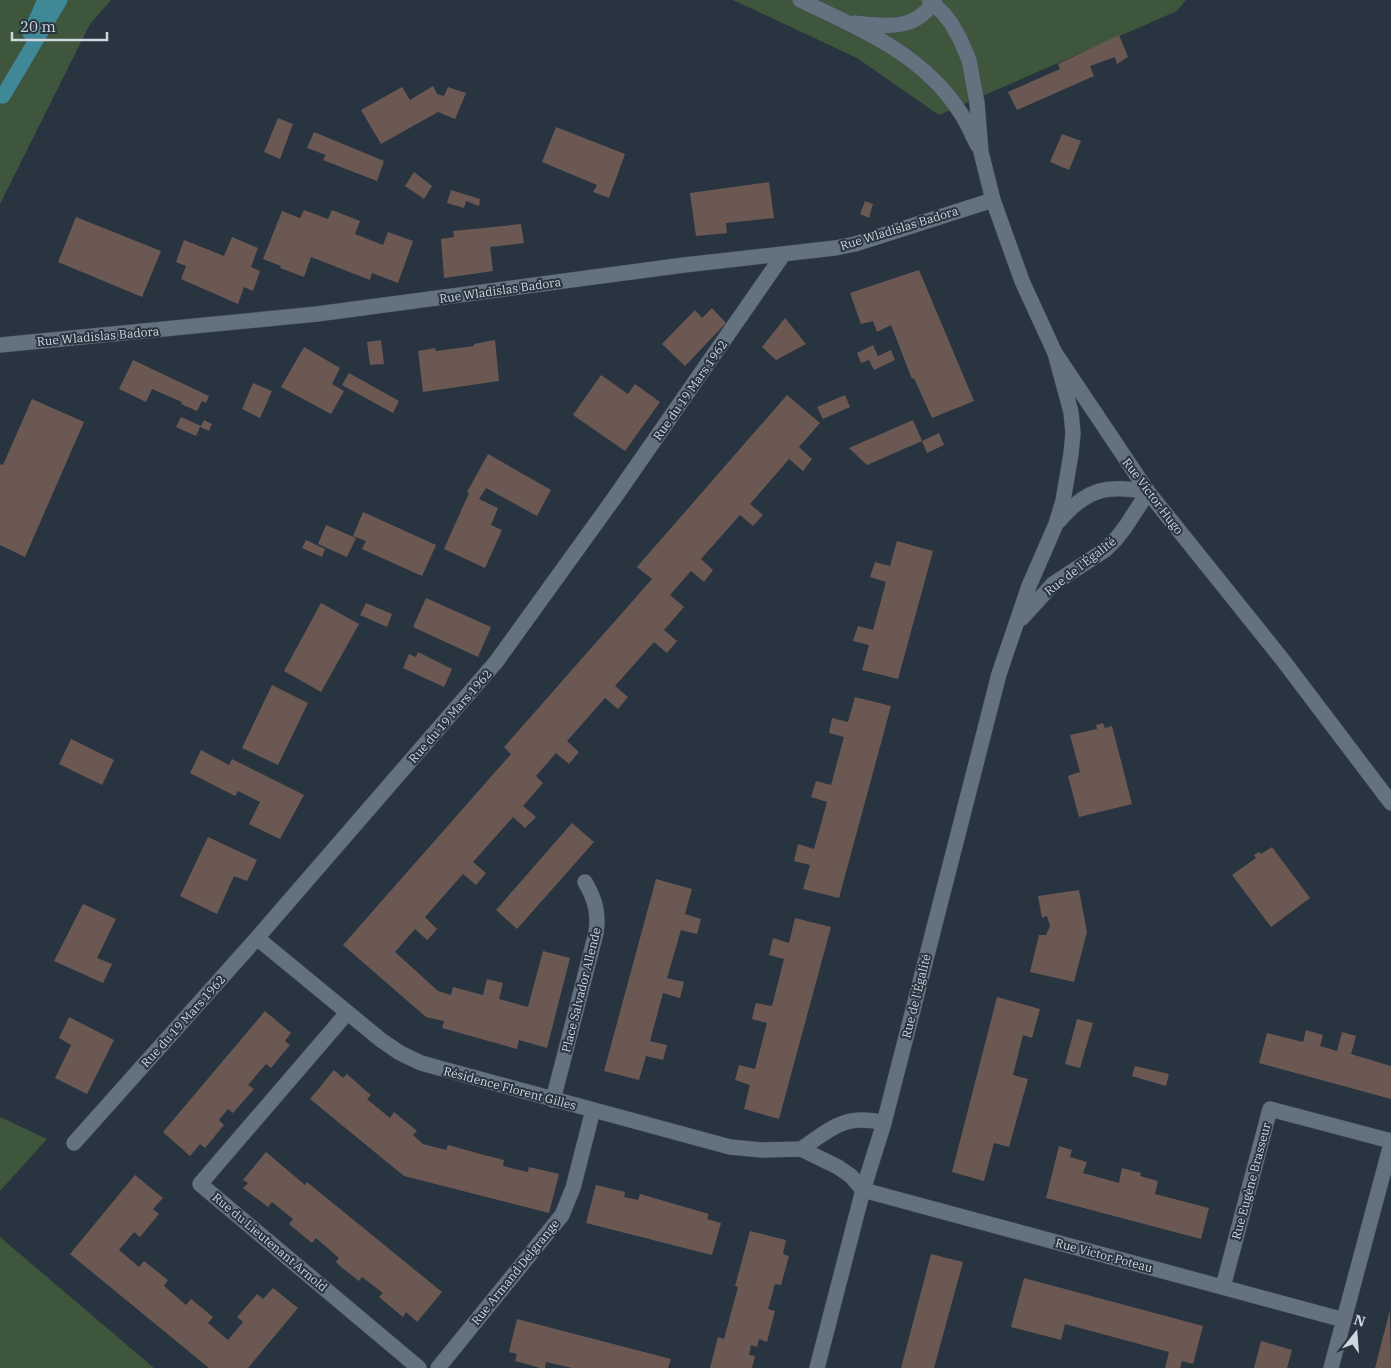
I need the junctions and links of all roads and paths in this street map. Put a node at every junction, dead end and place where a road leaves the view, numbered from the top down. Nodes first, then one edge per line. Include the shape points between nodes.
1 (45, 0) edge
2 (60, 0) edge
3 (932, 1) edge
4 (806, 2) edge
5 (845, 22) junction
6 (1, 98) edge
7 (981, 152) junction
8 (993, 200) junction
9 (784, 255) junction
10 (0, 345) edge
11 (1056, 353) junction
12 (1148, 492) junction
13 (1056, 524) junction
14 (1016, 624) junction
15 (1391, 803) edge
16 (585, 882) dead end
17 (257, 938) junction
18 (347, 1013) junction
19 (553, 1100) junction
20 (593, 1110) junction
21 (884, 1123) junction
22 (1391, 1143) edge
23 (74, 1144) dead end
24 (801, 1149) junction
25 (863, 1190) junction
26 (1222, 1287) junction
27 (1344, 1320) junction
28 (420, 1368) edge
29 (438, 1368) edge
30 (817, 1368) edge
31 (1331, 1368) edge

1 - 6 main road
2 - 6 main road
3 - 5 street via 920,16 909,23 892,27
3 - 7 street via 951,23 968,60 978,103
4 - 5 street
5 - 7 street via 895,48 929,74 961,113
7 - 8 street, Rue Victor Hugo
8 - 9 street, Rue Wladislas Badora via 855,244
8 - 11 street, Rue Victor Hugo via 1022,281
9 - 10 street, Rue Wladislas Badora via 309,315
9 - 17 street, Rue du 19 Mars 1962 via 496,662
11 - 12 street, Rue Victor Hugo
11 - 13 street, Rue de l'Égalité via 1073,433 1067,480
12 - 13 street, Rue de l'Égalité via 1118,487 1095,491 1076,503
12 - 14 street, Rue de l'Égalité via 1116,539 1053,584
12 - 15 street, Rue Victor Hugo via 1282,659
13 - 14 street, Rue de l'Égalité
14 - 21 street, Rue de l'Égalité via 999,674
16 - 19 street, Place Salvador Allende via 596,906 596,933
17 - 18 street, Résidence Florent Gilles
17 - 23 street, Rue du 19 Mars 1962
18 - 19 street, Résidence Florent Gilles via 400,1053 421,1063
18 - 28 street, Rue du Lieutenant Arnold via 200,1184
19 - 20 street, Résidence Florent Gilles
20 - 24 street, Résidence Florent Gilles via 730,1147
20 - 29 street, Rue Armand Delgrange via 573,1188 562,1215
21 - 24 street via 870,1119 845,1122
21 - 25 street, Rue de l'Égalité
22 - 26 street, Rue Eugène Brasseur via 1270,1109
22 - 27 street, Rue Eugène Brasseur
24 - 25 street, Résidence Florent Gilles via 838,1167
25 - 26 street, Rue Victor Poteau
25 - 30 street, Rue de l'Égalité
26 - 27 street, Rue Victor Poteau
27 - 31 street, Rue Eugène Brasseur

